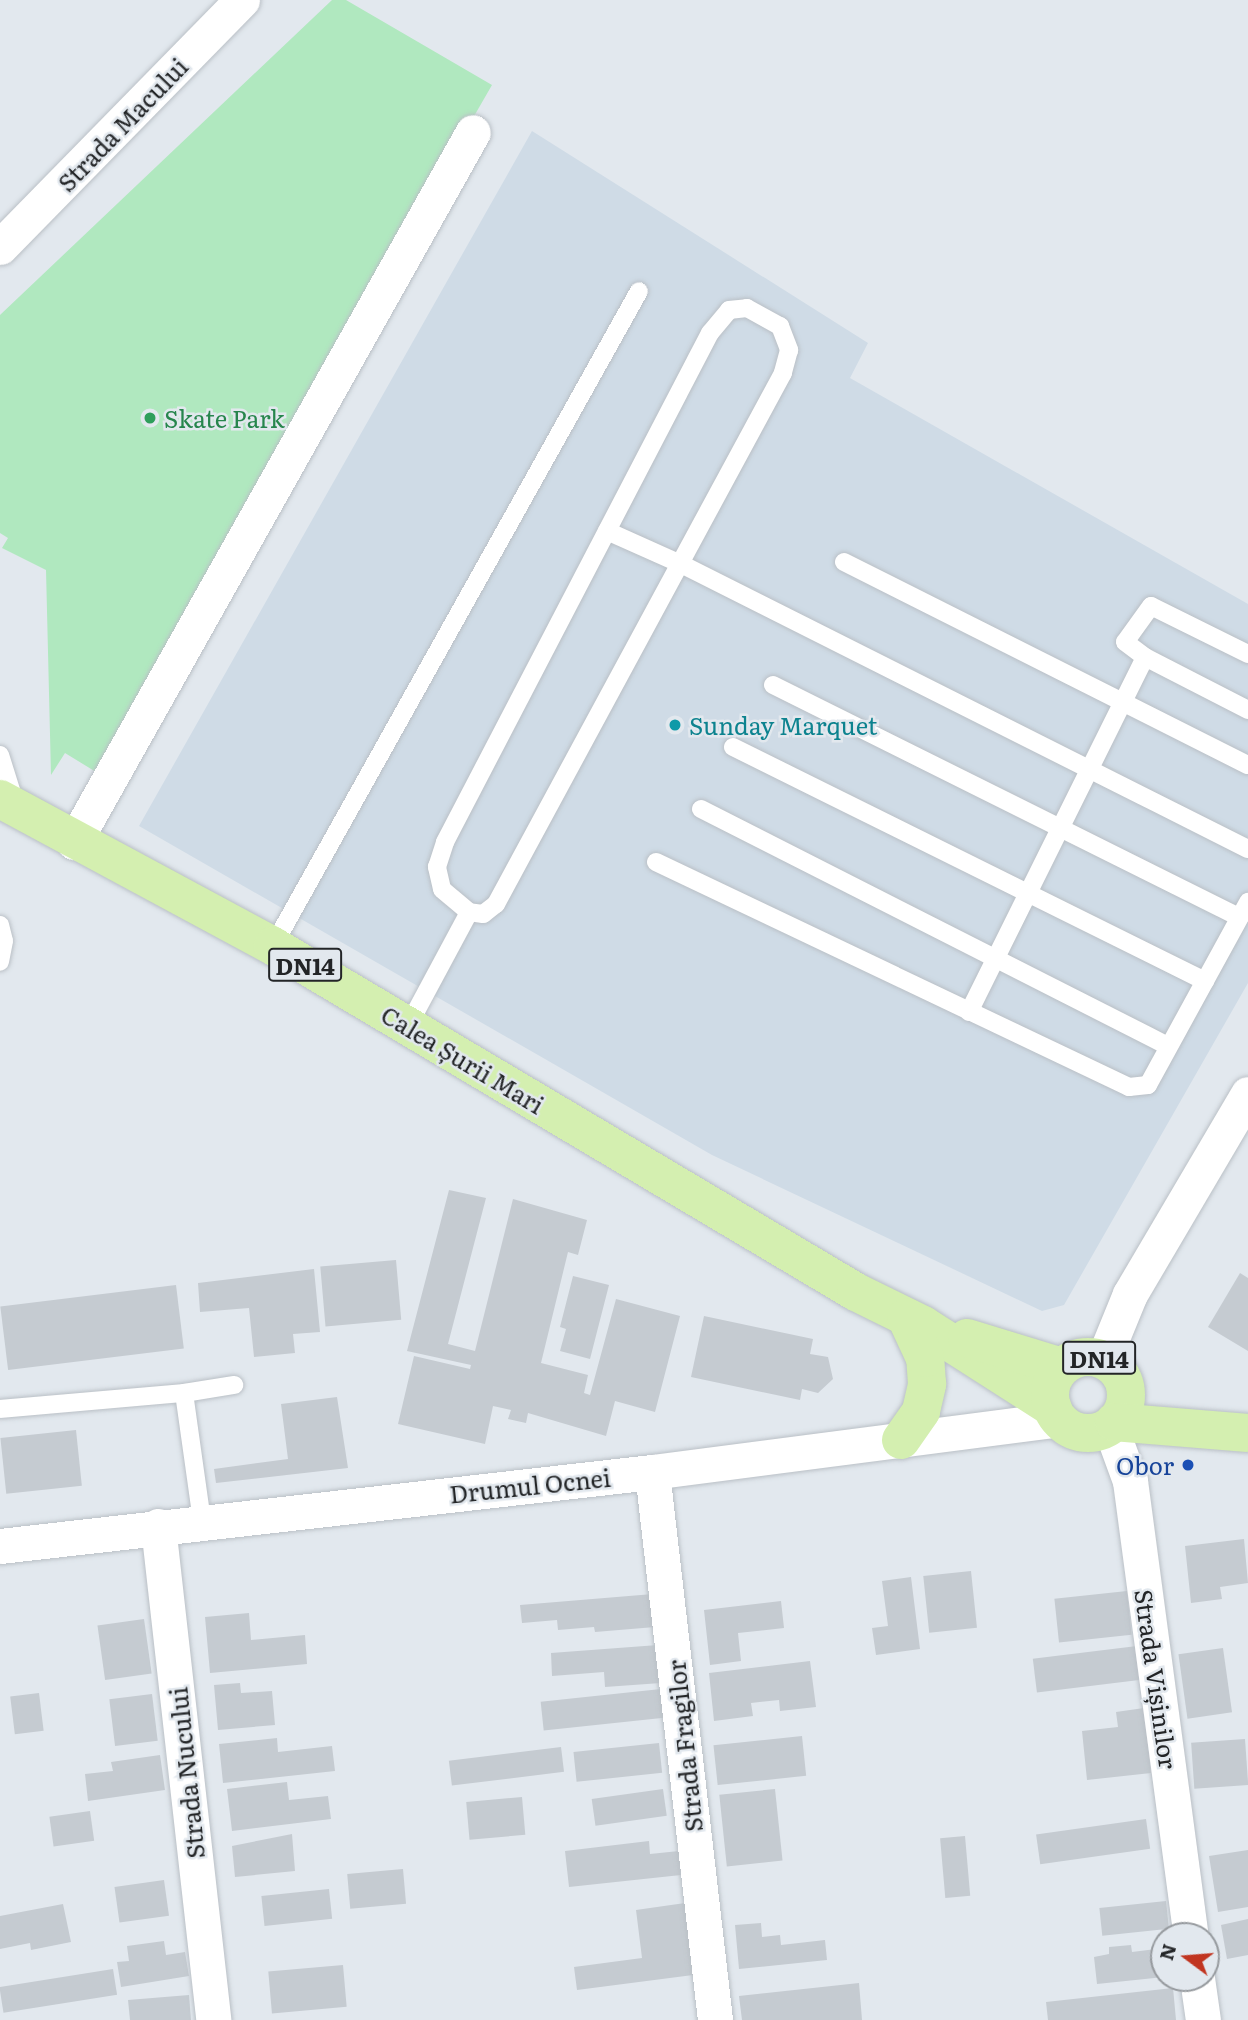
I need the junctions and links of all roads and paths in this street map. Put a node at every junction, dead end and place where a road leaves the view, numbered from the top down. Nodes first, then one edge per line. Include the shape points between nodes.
1 (242, 0) edge
2 (473, 132) dead end
3 (0, 247) edge
4 (639, 290) dead end
5 (607, 531) junction
6 (844, 562) dead end
7 (683, 565) junction
8 (1248, 654) edge
9 (1145, 657) junction
10 (773, 685) dead end
11 (1120, 701) junction
12 (1248, 710) edge
13 (733, 747) dead end
14 (0, 755) edge
15 (1248, 765) edge
16 (1088, 768) junction
17 (8, 803) edge
18 (701, 809) dead end
19 (1057, 827) junction
20 (74, 842) junction
21 (1248, 849) edge
22 (656, 862) dead end
23 (1026, 893) junction
24 (1243, 910) edge
25 (469, 912) junction
26 (0, 925) edge
27 (272, 946) junction
28 (996, 959) junction
29 (0, 962) edge
30 (1205, 981) junction
31 (969, 1012) junction
32 (408, 1026) junction
33 (1168, 1046) junction
34 (1248, 1094) edge
35 (915, 1321) junction
36 (1062, 1367) junction
37 (234, 1385) dead end
38 (184, 1393) junction
39 (1113, 1399) junction
40 (0, 1409) edge
41 (1056, 1414) junction
42 (1248, 1431) edge
43 (901, 1440) junction
44 (652, 1472) junction
45 (202, 1521) junction
46 (158, 1526) junction
47 (0, 1546) edge
48 (1189, 1922) edge
49 (1199, 1992) edge
50 (214, 2020) edge
51 (715, 2020) edge
52 (1203, 2020) edge

1 - 3 street, Strada Macului
2 - 20 street
4 - 27 lane
5 - 7 lane
5 - 7 lane via 710,333 729,310 747,308 780,326 789,349
5 - 25 lane via 445,842 437,867 442,889
6 - 11 lane
7 - 16 lane
7 - 25 lane via 496,905 483,915
8 - 9 lane via 1151,606 1125,642
9 - 11 lane
9 - 12 lane
10 - 19 lane
11 - 15 lane
11 - 16 lane
13 - 23 lane
14 - 17 lane
16 - 19 lane
16 - 21 lane
17 - 20 main road, Calea Șurii Mari / DN14
18 - 28 lane
19 - 23 lane
19 - 24 lane
20 - 27 main road, Calea Șurii Mari / DN14
22 - 31 lane
23 - 28 lane
23 - 30 lane
24 - 30 lane
25 - 32 lane
26 - 29 lane via 4,941
27 - 32 main road, Calea Șurii Mari / DN14
28 - 31 lane
28 - 33 lane
30 - 33 lane
31 - 33 lane via 1129,1087 1147,1085
32 - 35 main road, Calea Șurii Mari / DN14 via 856,1292
34 - 39 street via 1130,1294
35 - 36 main road, Calea Șurii Mari / DN14
35 - 41 main road, Calea Șurii Mari / DN14
35 - 43 main road via 927,1384 921,1411
36 - 39 main road, Calea Șurii Mari / DN14 via 1082,1357
36 - 41 main road, DN14 via 1052,1386
37 - 38 lane
38 - 40 lane
38 - 45 lane
39 - 41 main road, Calea Șurii Mari / DN14 via 1078,1431
39 - 42 main road, Calea Șurii Mari / DN14
39 - 48 street, Strada Vișinilor via 1130,1481
41 - 43 street, Drumul Ocnei
43 - 44 street, Drumul Ocnei
44 - 45 street, Drumul Ocnei
44 - 51 street, Strada Fragilor
45 - 46 street, Drumul Ocnei
46 - 47 street, Drumul Ocnei
46 - 50 street, Strada Nucului
49 - 52 street

